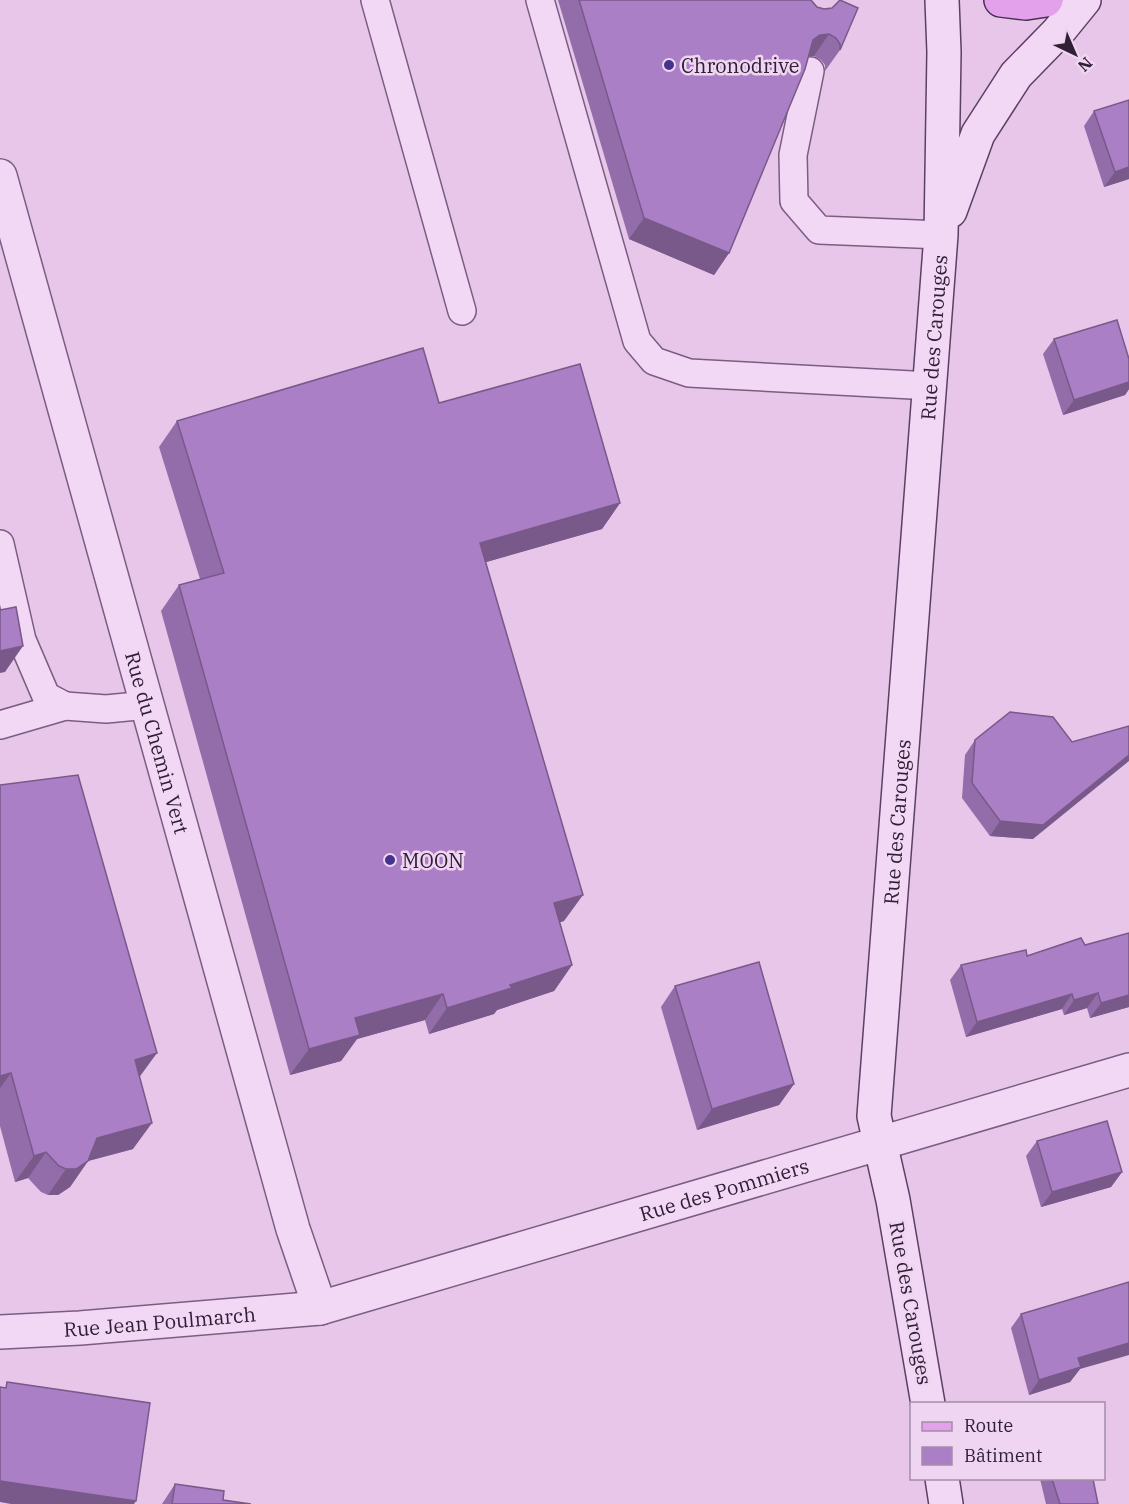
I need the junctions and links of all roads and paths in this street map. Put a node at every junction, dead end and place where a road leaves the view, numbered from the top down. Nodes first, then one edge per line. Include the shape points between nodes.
1 (375, 0) edge
2 (540, 0) edge
3 (942, 0) edge
4 (1001, 0) edge
5 (1046, 0) edge
6 (1084, 0) edge
7 (810, 71) edge
8 (1, 180) edge
9 (941, 235) junction
10 (462, 311) dead end
11 (931, 386) junction
12 (0, 544) edge
13 (148, 705) junction
14 (65, 706) junction
15 (0, 725) edge
16 (1129, 1070) edge
17 (882, 1143) junction
18 (320, 1308) junction
19 (0, 1332) edge
20 (928, 1402) edge
21 (942, 1480) edge
22 (946, 1504) edge

1 - 10 lane
2 - 11 lane via 637,341 654,361 689,373
3 - 9 street, Rue des Carouges
4 - 5 main road
6 - 9 street, Rue des Carouges via 1016,75 978,134
7 - 9 lane via 793,155 794,201 819,230
8 - 13 street, Rue du Chemin Vert
9 - 11 street, Rue des Carouges
11 - 17 street, Rue des Carouges via 874,1116
12 - 14 lane via 22,640 46,696
13 - 14 lane via 106,709
13 - 18 street, Rue du Chemin Vert via 293,1230
14 - 15 lane
16 - 17 street, Rue des Pommiers
17 - 18 street, Rue des Pommiers
17 - 20 street, Rue des Carouges
18 - 19 street, Rue Jean Poulmarch
21 - 22 street

